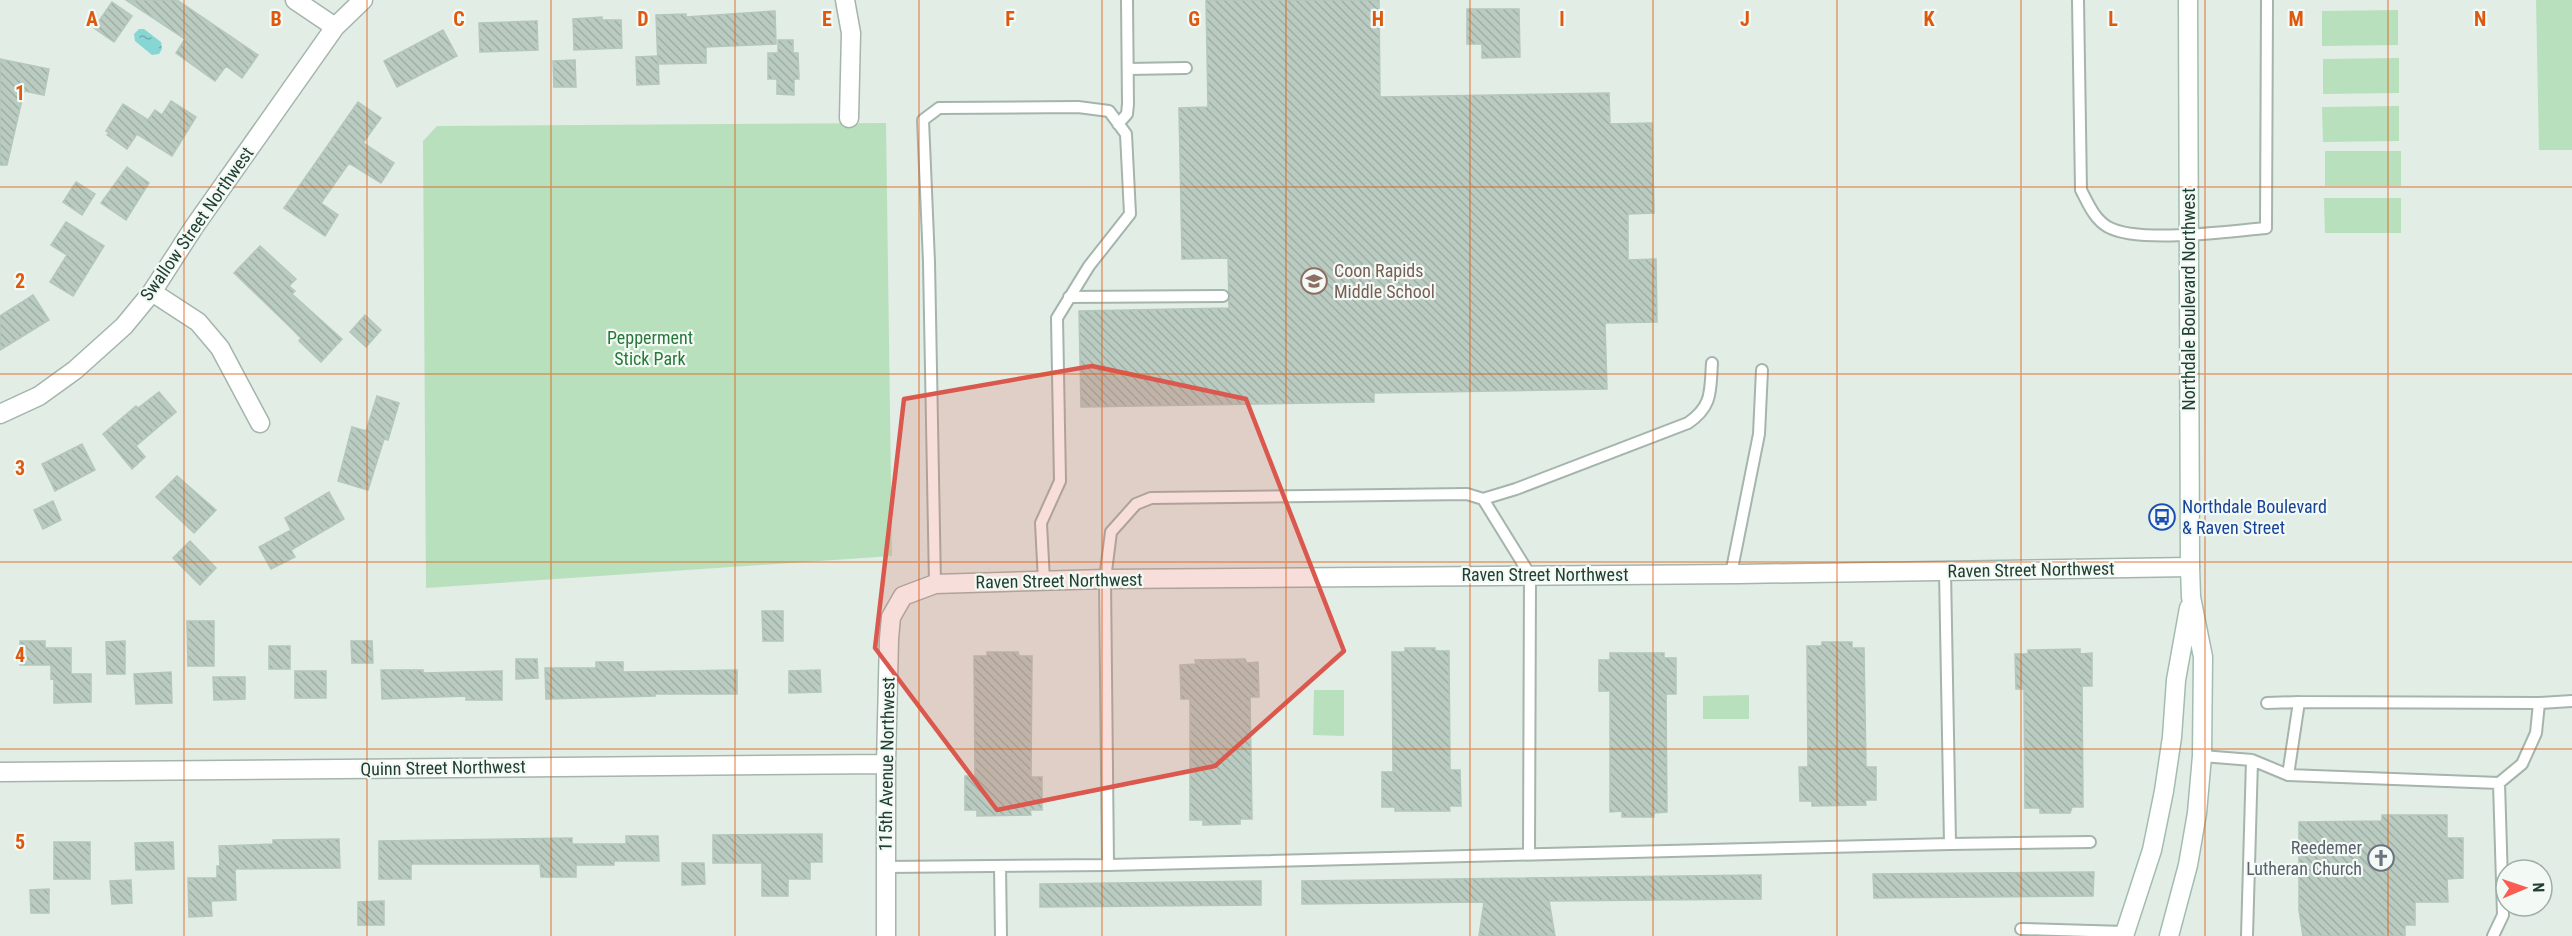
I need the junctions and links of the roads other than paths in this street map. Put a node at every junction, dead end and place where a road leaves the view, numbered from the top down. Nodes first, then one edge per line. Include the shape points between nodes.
1 (295, 0) edge
2 (363, 0) edge
3 (845, 0) edge
4 (1127, 0) edge
5 (2078, 0) edge
6 (2188, 0) edge
7 (2267, 0) edge
8 (335, 27) junction
9 (1186, 68) dead end
10 (1128, 69) junction
11 (849, 118) dead end
12 (1118, 124) junction
13 (2189, 235) junction
14 (152, 292) junction
15 (1223, 296) dead end
16 (1069, 297) junction
17 (1712, 363) dead end
18 (1762, 370) dead end
19 (0, 414) edge
20 (260, 423) dead end
21 (1484, 499) junction
22 (2190, 567) junction
23 (1945, 571) junction
24 (1731, 574) junction
25 (1530, 575) junction
26 (1105, 579) junction
27 (1044, 581) junction
28 (934, 584) junction
29 (903, 596) joint
30 (2191, 597) junction
31 (2572, 701) edge
32 (2299, 702) junction
33 (2267, 703) dead end
34 (2539, 703) junction
35 (2202, 756) junction
36 (2252, 760) junction
37 (886, 764) junction
38 (0, 772) edge
39 (2288, 775) junction
40 (2499, 783) junction
41 (2090, 842) dead end
42 (1950, 844) junction
43 (1529, 854) junction
44 (1108, 865) junction
45 (1000, 866) junction
46 (885, 867) junction
47 (2021, 929) dead end
48 (2125, 934) edge
49 (886, 936) edge
50 (1001, 936) edge
51 (2169, 936) edge
52 (2247, 936) edge
53 (2493, 936) edge

1 - 8 street
2 - 8 street, Swallow Street Northwest
3 - 11 street via 852,33
4 - 10 lane
5 - 13 lane via 2081,190 2091,212 2108,227 2138,234
6 - 13 street, Northdale Boulevard Northwest
7 - 13 lane via 2266,228
8 - 14 street, Swallow Street Northwest
9 - 10 lane
10 - 12 lane via 1127,114
12 - 16 lane via 1126,134 1130,214
12 - 28 lane via 1109,111 1078,106 939,108 923,120
13 - 22 street, Northdale Boulevard Northwest
14 - 19 street, Swallow Street Northwest via 124,326 75,370 39,396
14 - 20 street via 198,322 220,348
15 - 16 lane
16 - 27 lane via 1057,318 1060,481 1041,523
17 - 21 lane via 1709,399 1702,413 1688,423
18 - 24 lane via 1759,434
21 - 25 lane
21 - 26 lane via 1467,494 1150,498 1136,504 1111,532
22 - 23 street, Raven Street Northwest
22 - 30 street, Northdale Boulevard Northwest
23 - 24 street, Raven Street Northwest
23 - 42 lane
24 - 25 street, Raven Street Northwest
25 - 26 street, Raven Street Northwest
25 - 43 lane
26 - 27 street, Raven Street Northwest
26 - 44 lane
27 - 28 street, Raven Street Northwest
28 - 29 street, Raven Street Northwest
29 - 37 street, 115th Avenue Northwest via 891,616 888,639
30 - 35 street, Northdale Boulevard Northwest via 2203,657
30 - 48 street, Northdale Boulevard Northwest via 2176,680 2164,791 2152,850
31 - 34 lane
32 - 33 lane
32 - 34 lane
32 - 39 lane
34 - 40 lane via 2536,733 2522,764
35 - 36 lane
35 - 51 street, Northdale Boulevard Northwest via 2188,865
36 - 39 lane
36 - 52 lane
37 - 38 street, Quinn Street Northwest
37 - 46 street, 115th Avenue Northwest
39 - 40 lane
40 - 53 lane via 2503,915
41 - 42 lane
42 - 43 lane
43 - 44 lane
44 - 45 lane
45 - 46 lane
45 - 50 lane
46 - 49 street, 115th Avenue Northwest
47 - 48 lane

